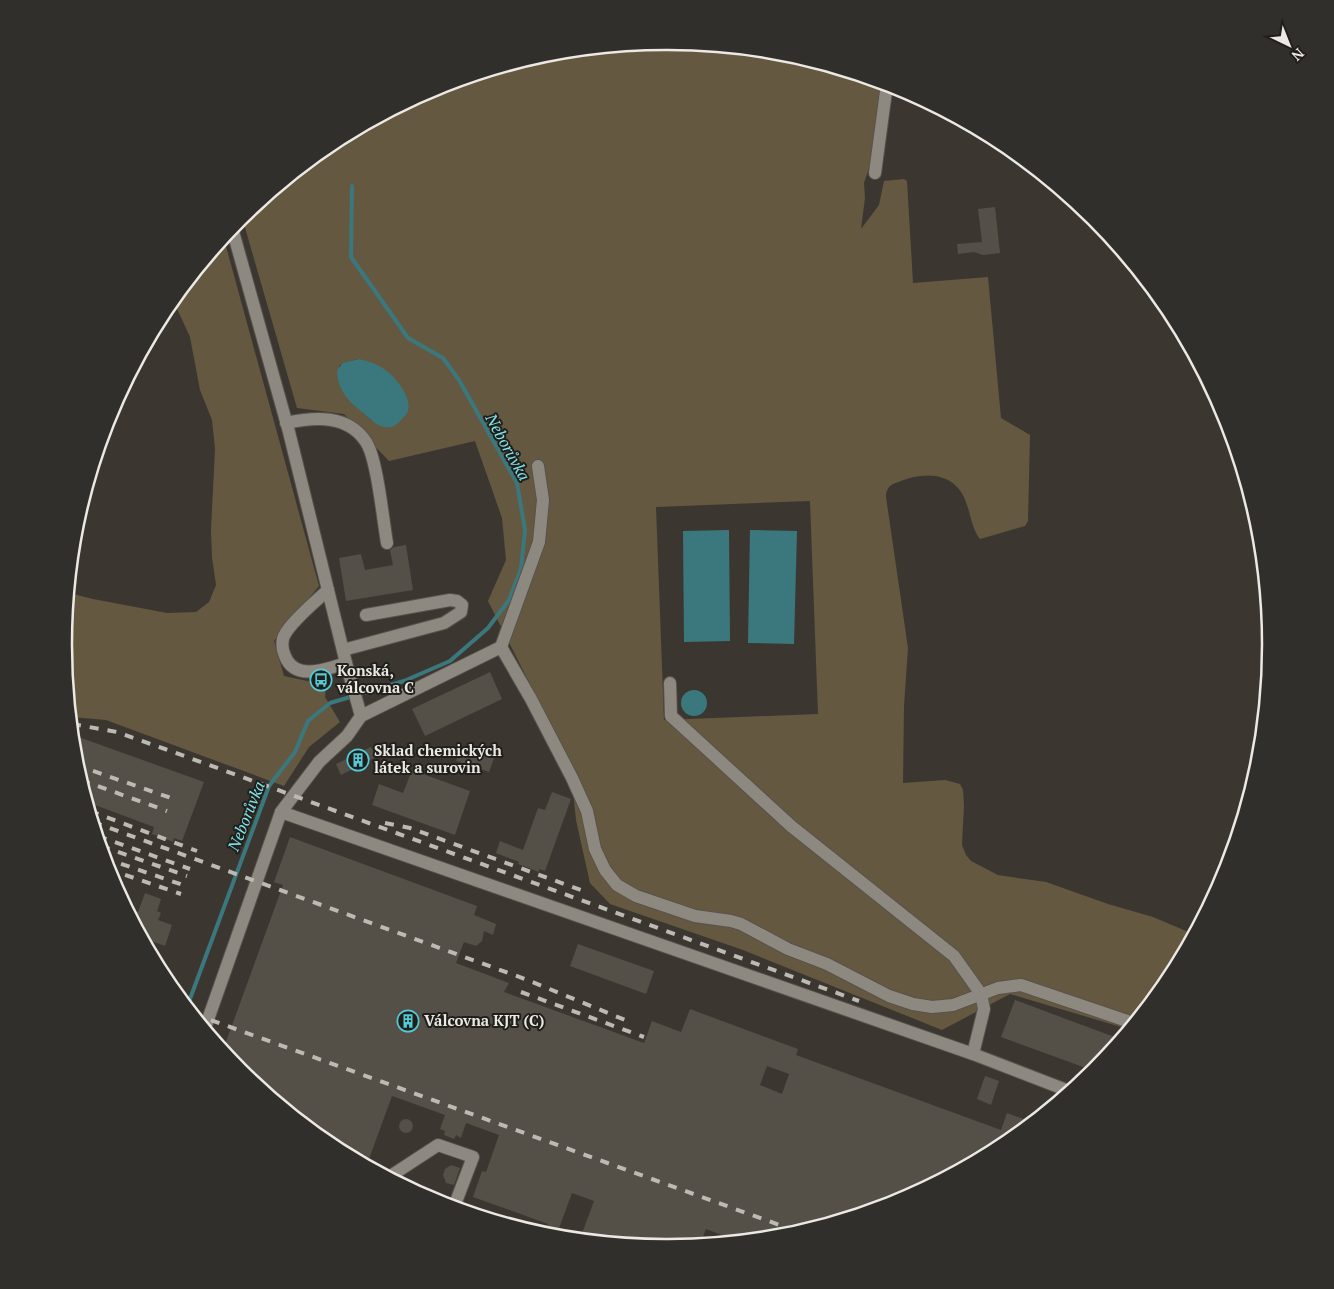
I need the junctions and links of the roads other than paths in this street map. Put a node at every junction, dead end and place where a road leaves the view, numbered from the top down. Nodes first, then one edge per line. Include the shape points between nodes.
1 (886, 92) edge
2 (875, 173) dead end
3 (235, 237) edge
4 (286, 424) junction
5 (538, 466) dead end
6 (387, 543) dead end
7 (328, 590) junction
8 (366, 615) dead end
9 (501, 647) junction
10 (344, 656) junction
11 (670, 682) dead end
12 (360, 713) junction
13 (281, 812) junction
14 (982, 994) junction
15 (207, 1021) edge
16 (1127, 1021) edge
17 (973, 1054) junction
18 (1062, 1088) edge
19 (395, 1173) edge
20 (456, 1200) edge

1 - 2 street
3 - 4 street
4 - 6 street via 312,418 331,420 350,425 366,442 373,461
4 - 7 street
5 - 9 street via 543,500 539,542
7 - 10 street
7 - 10 street via 284,635 282,649 287,663 300,672 319,672
8 - 10 street via 450,600 457,600 462,606 461,612 444,623
9 - 12 street
9 - 14 street via 572,778 587,811 595,849 617,885 636,896 695,916 741,924 889,996 913,1004 932,1007 953,1005
10 - 12 street
11 - 14 street via 672,716 792,826 954,956
12 - 13 street via 347,736 319,762
13 - 15 street
13 - 17 street
14 - 16 street via 1021,984
14 - 17 street via 984,1009
17 - 18 street
19 - 20 street via 438,1145 472,1157

